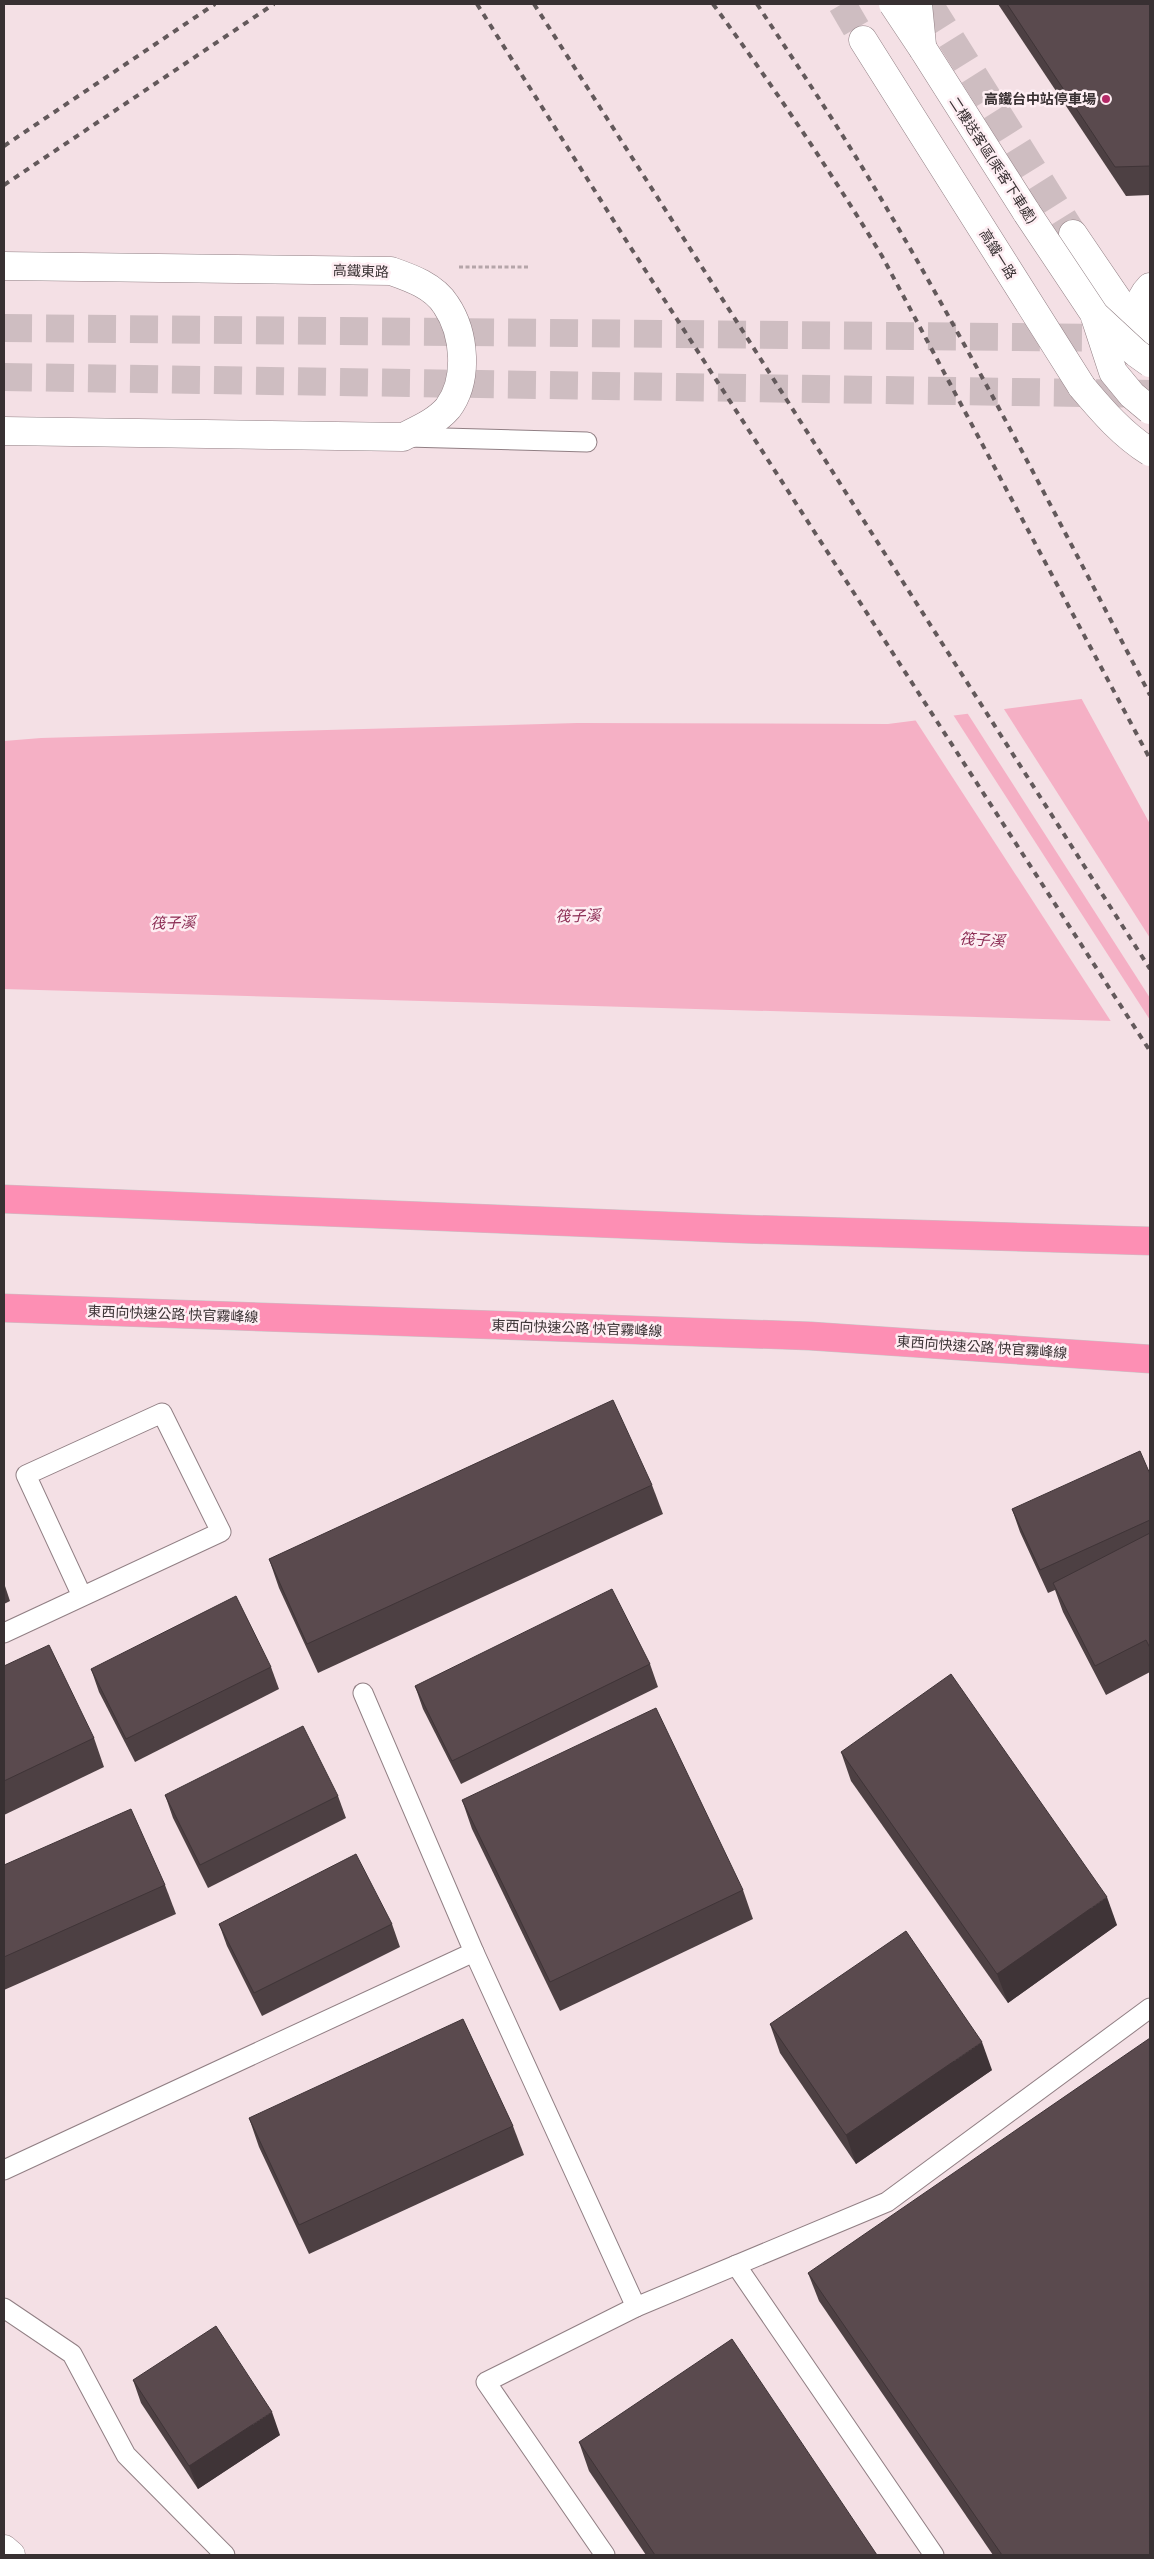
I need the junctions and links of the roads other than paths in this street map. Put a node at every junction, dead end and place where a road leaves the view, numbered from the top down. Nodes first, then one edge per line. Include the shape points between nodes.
1 (893, 4) edge
2 (918, 4) edge
3 (863, 40) tunnel mouth
4 (922, 49) junction
5 (1073, 234) tunnel mouth
6 (4, 266) edge
7 (1150, 287) edge
8 (1095, 315) junction
9 (1147, 342) edge
10 (1150, 363) edge
11 (1150, 410) edge
12 (4, 431) edge
13 (403, 437) junction
14 (587, 442) dead end
15 (1150, 452) edge
16 (4, 1199) edge
17 (1150, 1241) edge
18 (4, 1308) edge
19 (1150, 1359) edge
20 (82, 1596) junction
21 (4, 1633) edge
22 (363, 1693) dead end
23 (474, 1952) junction
24 (1150, 2008) edge
25 (4, 2170) edge
26 (736, 2265) junction
27 (636, 2307) junction
28 (4, 2308) edge
29 (4, 2549) edge
30 (11, 2555) edge
31 (225, 2555) edge
32 (605, 2555) edge
33 (934, 2555) edge

1 - 4 street, 二樓送客區(乘客下車處), bridge
2 - 4 street, bridge
3 - 15 street, 高鐵一路, bridge via 1082,387 1109,420
4 - 8 street, 二樓送客區(乘客下車處), bridge
5 - 9 street
6 - 13 street, 高鐵東路 via 391,271 422,282 446,304 457,329 462,357 459,383 448,407 431,424
7 - 9 street via 1141,298 1138,314
8 - 10 street, bridge
8 - 11 street, bridge via 1113,372
12 - 13 street, 高鐵東路
13 - 14 lane
16 - 17 highway via 742,1229
18 - 19 highway, 東西向快速公路 快官霧峰線 via 810,1336
20 - 20 lane via 221,1532 162,1413 26,1475
20 - 21 lane
22 - 23 lane
23 - 25 lane
23 - 27 lane
24 - 26 lane via 887,2202
26 - 27 lane
26 - 33 lane
27 - 32 lane via 486,2382
28 - 31 lane via 72,2354 126,2455
29 - 30 street

